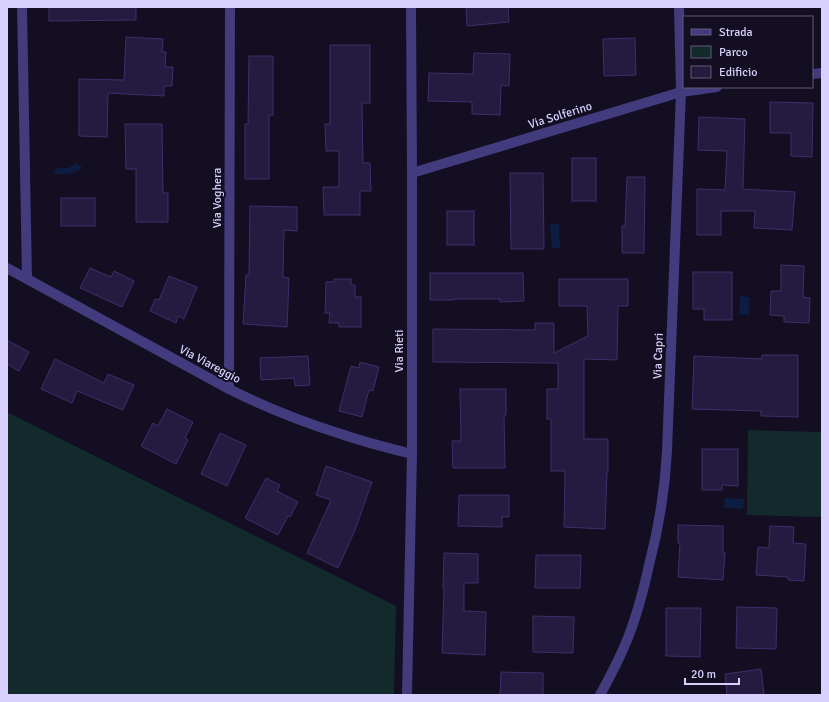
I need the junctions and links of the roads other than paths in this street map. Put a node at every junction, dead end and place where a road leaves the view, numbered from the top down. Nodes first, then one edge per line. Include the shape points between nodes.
1 (22, 7) edge
2 (230, 7) edge
3 (411, 7) edge
4 (679, 7) edge
5 (710, 88) edge
6 (681, 92) junction
7 (412, 173) junction
8 (7, 268) edge
9 (26, 279) junction
10 (230, 389) junction
11 (412, 454) junction
12 (407, 695) edge
13 (600, 695) edge

1 - 9 street
2 - 10 street, Via Voghera
3 - 7 street, Via Rieti
4 - 6 street, Via Capri
5 - 6 street, Via Solferino
6 - 7 street, Via Solferino
6 - 13 street, Via Capri via 663,501 636,615 620,657
7 - 11 street, Via Rieti
8 - 9 street, Via Viareggio
9 - 10 street, Via Viareggio
10 - 11 street, Via Viareggio via 272,409 342,435
11 - 12 street, Via Rieti

